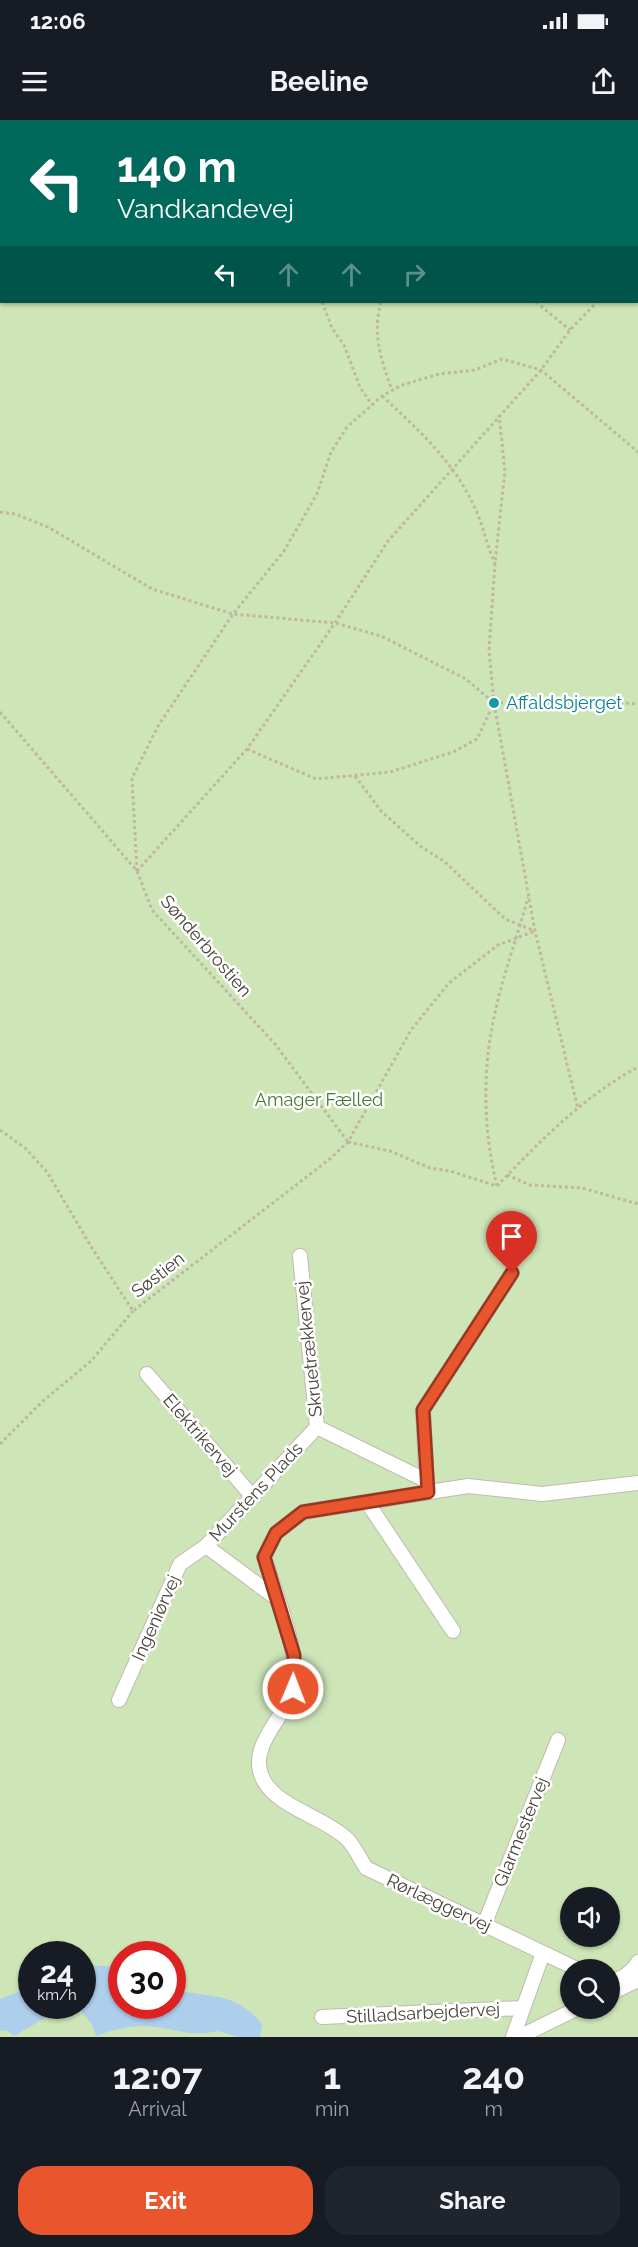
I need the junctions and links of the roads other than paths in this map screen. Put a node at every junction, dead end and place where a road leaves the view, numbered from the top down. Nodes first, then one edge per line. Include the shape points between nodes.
1 (300, 1256) dead end
2 (512, 1273) dead end
3 (147, 1374) dead end
4 (317, 1427) junction
5 (638, 1483) edge
6 (427, 1486) junction
7 (252, 1496) junction
8 (367, 1502) junction
9 (206, 1546) junction
10 (276, 1598) junction
11 (453, 1630) dead end
12 (119, 1700) dead end
13 (558, 1740) dead end
14 (484, 1925) junction
15 (543, 1953) junction
16 (560, 1961) edge
17 (638, 1962) edge
18 (620, 1979) edge
19 (638, 1980) edge
20 (620, 1989) edge
21 (523, 2008) junction
22 (560, 2017) edge
23 (322, 2018) dead end
24 (513, 2037) edge
25 (519, 2037) edge

1 - 4 street, Skruetrækkervej
2 - 6 street via 423,1410
3 - 7 street, Elektrikervej
4 - 6 street, Skruetrækkervej
4 - 7 street, Murstens Plads
5 - 6 street, Rørlæggervej via 542,1494
6 - 8 street, Rørlæggervej
7 - 9 street, Murstens Plads
8 - 10 street, Rørlæggervej via 303,1512 276,1533 264,1557
8 - 11 street
9 - 10 street, Murstens Plads
9 - 12 street, Ingeniørvej via 180,1564
10 - 14 street, Rørlæggervej via 294,1655 293,1689 260,1749 264,1781 273,1793 346,1838 366,1868
13 - 14 street, Glarmestervej
14 - 15 street, Rørlæggervej
15 - 16 street, Rørlæggervej
15 - 21 street
17 - 18 street
19 - 20 street
21 - 23 street, Stilladsarbejdervej
21 - 24 street
22 - 25 street

